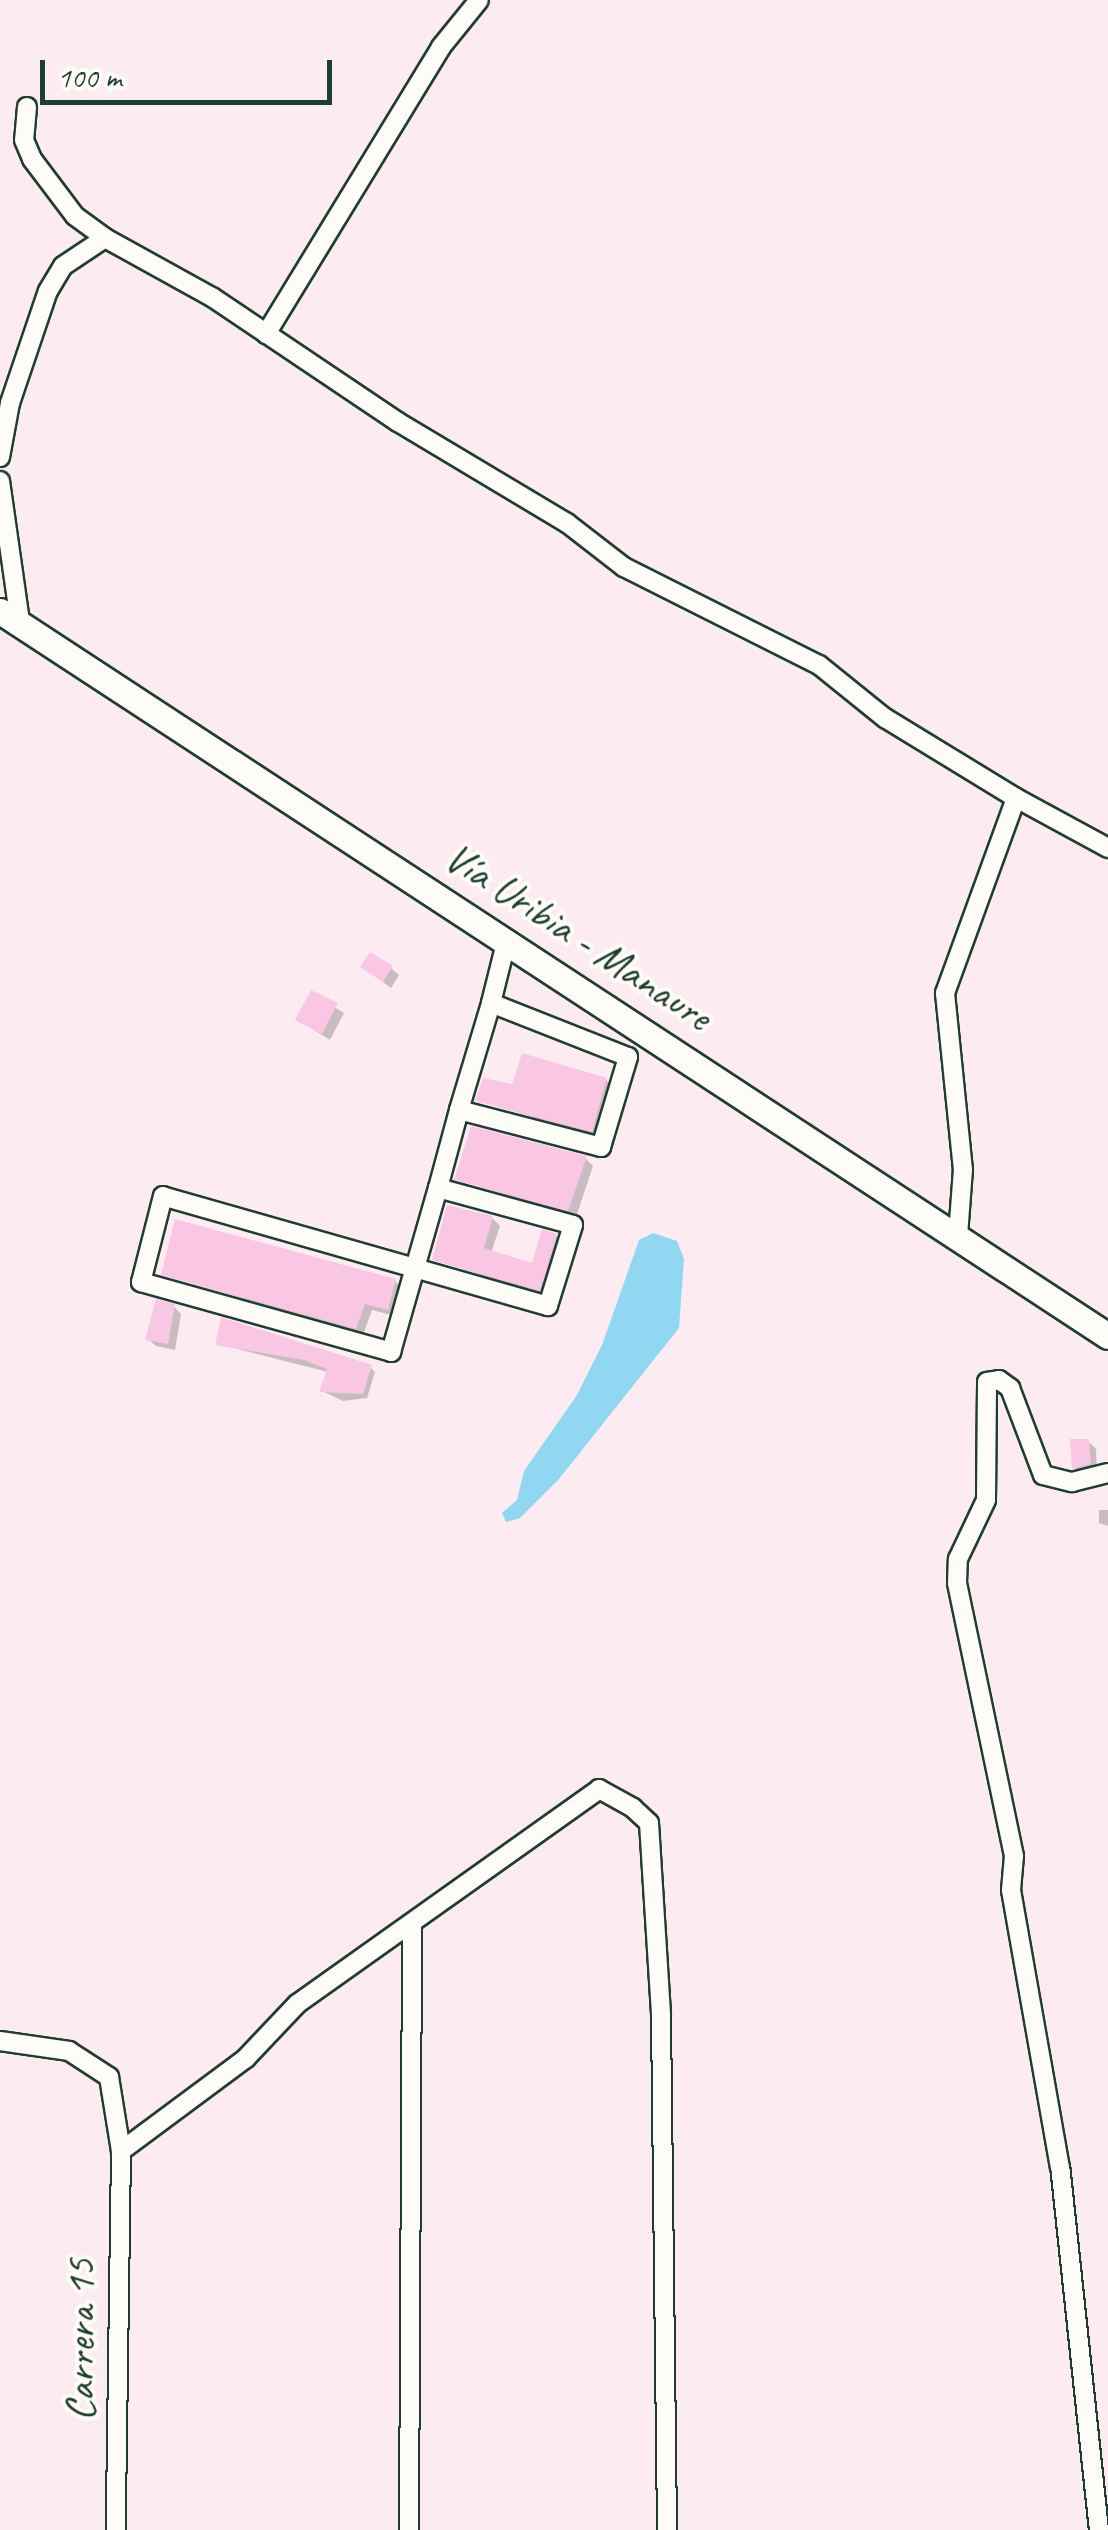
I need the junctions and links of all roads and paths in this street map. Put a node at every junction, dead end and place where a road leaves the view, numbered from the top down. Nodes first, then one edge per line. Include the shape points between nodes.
1 (479, 0) edge
2 (27, 108) dead end
3 (104, 238) junction
4 (266, 334) junction
5 (0, 457) edge
6 (0, 481) edge
7 (10, 616) edge
8 (1016, 798) junction
9 (1108, 848) edge
10 (508, 939) junction
11 (491, 1003) junction
12 (459, 1110) junction
13 (438, 1188) junction
14 (958, 1236) junction
15 (415, 1268) junction
16 (1108, 1336) edge
17 (1108, 1473) edge
18 (412, 1927) junction
19 (0, 2041) edge
20 (121, 2150) junction
21 (116, 2530) edge
22 (410, 2530) edge
23 (668, 2530) edge
24 (1099, 2530) edge

1 - 4 street via 441,47
2 - 3 street via 24,140 32,159 74,216
3 - 4 street
3 - 5 street via 62,266 48,291 10,403
4 - 8 street via 567,523 624,567 819,665 885,718
6 - 7 street
7 - 10 main road, Vía Uribia - Manaure
8 - 9 street
8 - 14 street via 945,993 945,1040 961,1134
10 - 11 street
10 - 14 main road, Vía Uribia - Manaure
11 - 12 street
11 - 12 street via 628,1057 601,1147
12 - 13 street
13 - 15 street
13 - 15 street via 573,1224 548,1306
14 - 16 main road, Vía Uribia - Manaure
15 - 15 street via 391,1352 140,1282 163,1196
17 - 24 street via 1072,1482 1044,1475 1010,1388 987,1382 986,1500 958,1559 957,1583 1014,1856 1011,1890 1060,2168
18 - 20 street via 297,2004 246,2058
18 - 22 street
18 - 23 street via 599,1789 649,1824 661,2016
19 - 20 street, Carrera 15 via 91,2060 109,2077
20 - 21 street, Carrera 15

